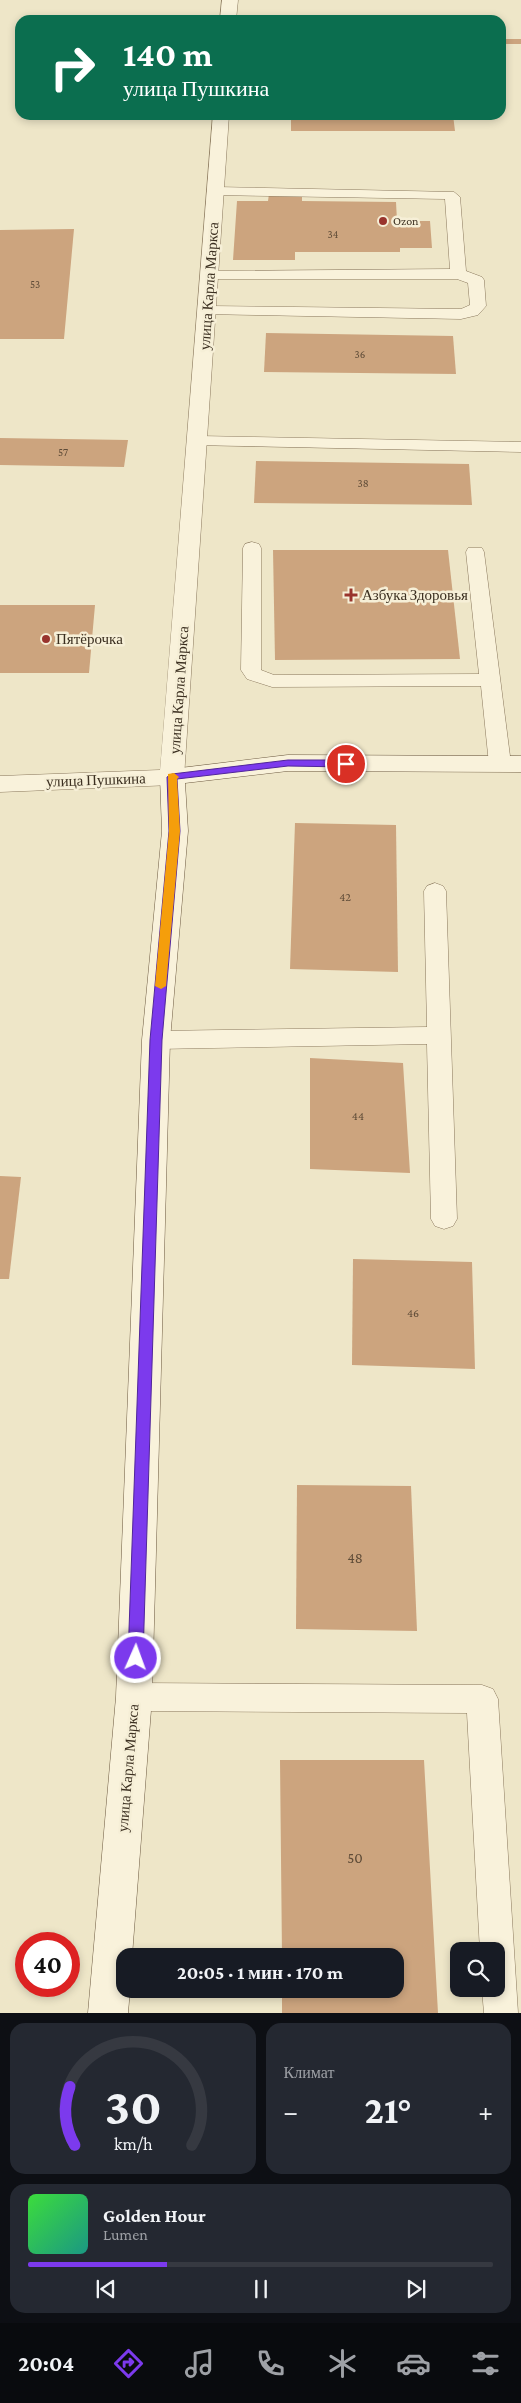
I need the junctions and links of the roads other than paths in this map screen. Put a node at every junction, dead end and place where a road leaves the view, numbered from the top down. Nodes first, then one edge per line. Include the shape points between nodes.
1 (230, 0) edge
2 (228, 15) edge
3 (221, 120) edge
4 (216, 192) junction
5 (458, 274) junction
6 (211, 276) junction
7 (208, 311) junction
8 (198, 441) junction
9 (521, 447) edge
10 (252, 548) dead end
11 (475, 552) dead end
12 (490, 680) junction
13 (510, 764) edge
14 (172, 777) junction
15 (0, 784) edge
16 (435, 891) dead end
17 (439, 1035) junction
18 (156, 1040) junction
19 (444, 1219) dead end
20 (134, 1697) junction
21 (108, 2013) edge
22 (501, 2013) edge

1 - 2 street
3 - 4 street, улица Карла Маркса
4 - 5 lane via 449,195 452,198
4 - 6 street, улица Карла Маркса
5 - 6 lane
5 - 7 lane via 476,280 478,306 472,312
6 - 7 street, улица Карла Маркса
7 - 8 street, улица Карла Маркса
8 - 9 lane
8 - 14 street, улица Карла Маркса
10 - 12 lane via 251,670 254,675 272,681
11 - 12 lane
12 - 13 lane
13 - 14 street, улица Пушкина via 288,763
14 - 15 street, улица Пушкина
14 - 18 street, улица Карла Маркса via 174,831
16 - 17 lane
17 - 18 lane
17 - 19 lane
18 - 20 street, улица Карла Маркса
20 - 21 street, улица Карла Маркса
20 - 22 lane via 482,1699

